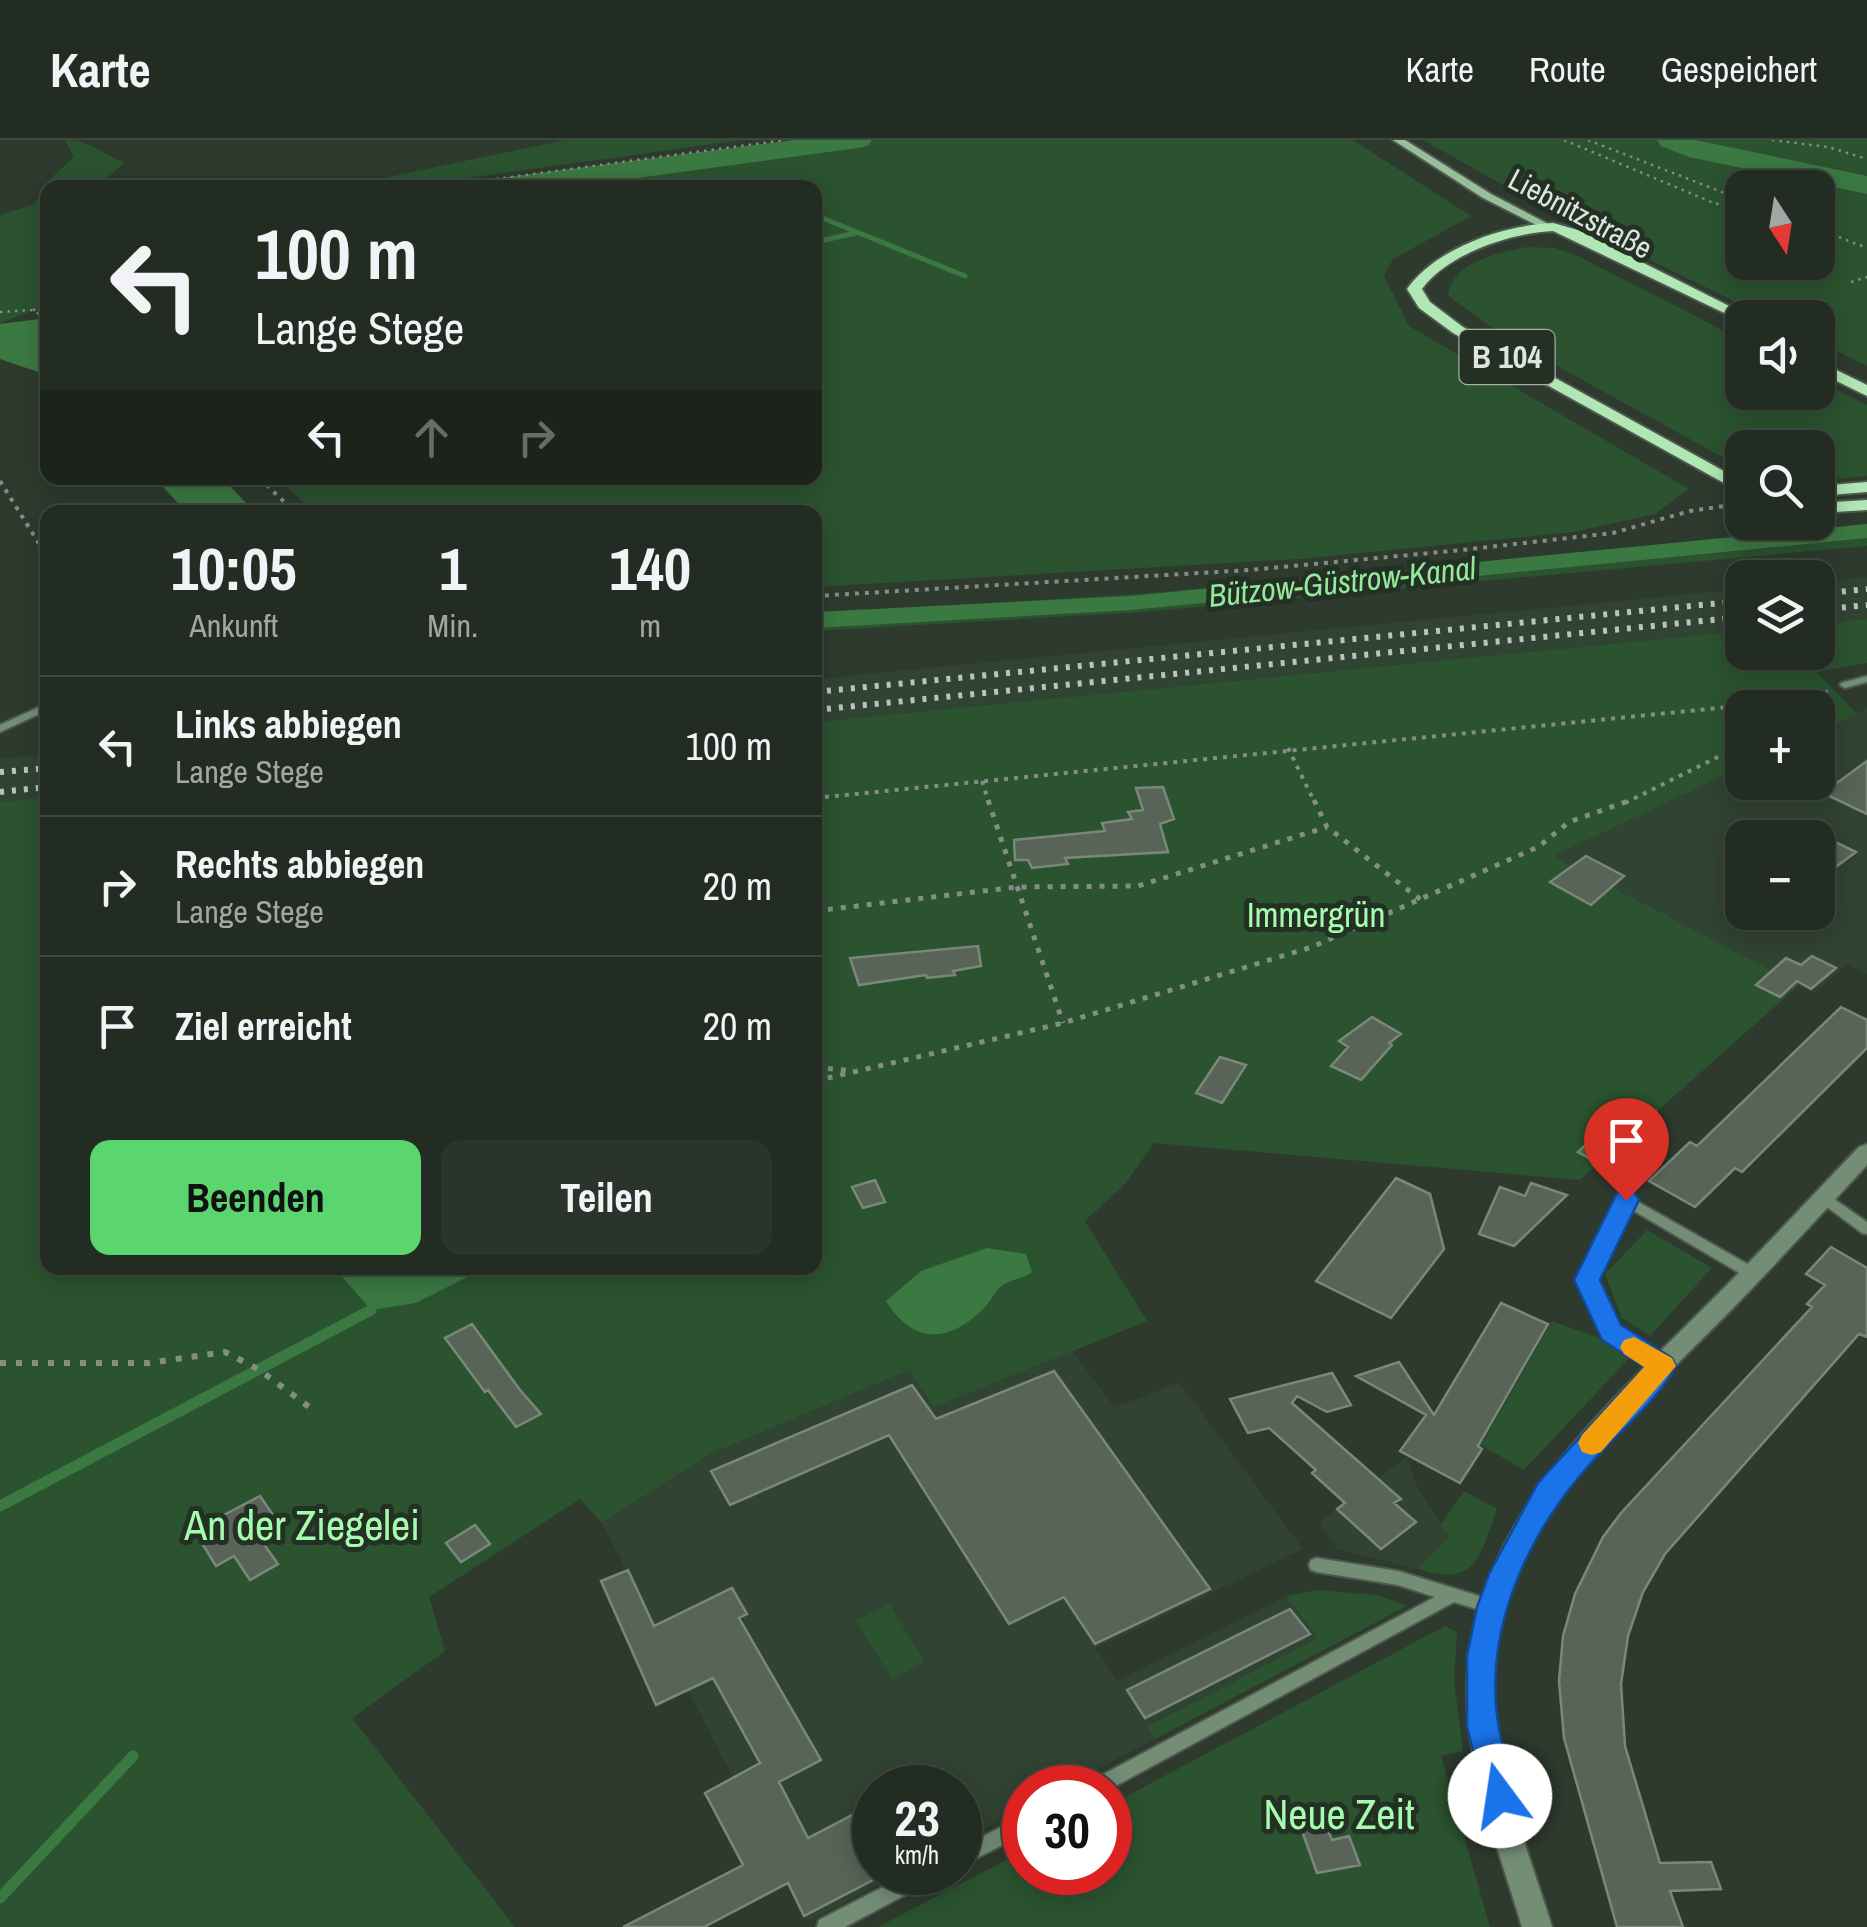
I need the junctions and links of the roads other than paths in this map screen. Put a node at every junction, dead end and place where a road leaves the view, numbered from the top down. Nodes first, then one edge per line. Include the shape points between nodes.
1 (1398, 140) edge
2 (1548, 227) junction
3 (1725, 308) edge
4 (1725, 319) edge
5 (1835, 363) edge
6 (1835, 375) edge
7 (1867, 379) edge
8 (1867, 392) edge
9 (1725, 479) edge
10 (1867, 486) edge
11 (1835, 489) edge
12 (1867, 505) edge
13 (1835, 507) edge
14 (1867, 678) edge
15 (1845, 685) road end
16 (40, 710) edge
17 (0, 729) edge
18 (1867, 1152) edge
19 (1824, 1197) junction
20 (1867, 1230) edge
21 (1753, 1274) junction
22 (1662, 1366) junction
23 (1317, 1565) dead end
24 (1453, 1595) junction
25 (1492, 1607) junction
26 (1132, 1769) edge
27 (887, 1895) edge
28 (826, 1927) edge
29 (1537, 1927) edge

1 - 2 main road, Liebnitzstraße
2 - 3 main road via 1574,233
2 - 4 main road, Liebnitzstraße
2 - 9 main road, B 104 via 1433,266 1419,278 1416,296 1458,330
5 - 7 main road
6 - 8 main road
10 - 11 main road
12 - 13 main road
14 - 15 lane
16 - 17 lane
18 - 19 street
19 - 20 lane
19 - 21 street
21 - 22 street
21 - 22 lane via 1626,1200 1587,1280 1611,1332
22 - 25 street via 1548,1491
23 - 24 lane
24 - 25 lane
24 - 26 lane
25 - 29 street via 1482,1656 1483,1726
27 - 28 lane

